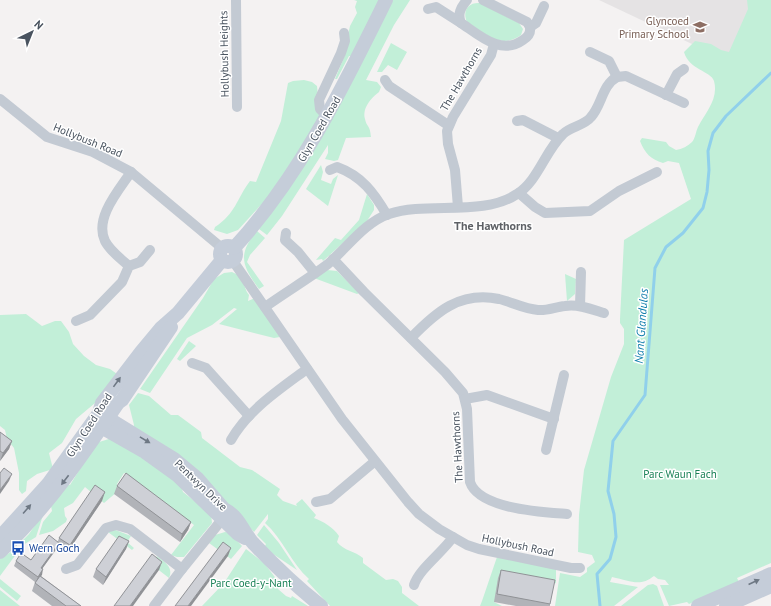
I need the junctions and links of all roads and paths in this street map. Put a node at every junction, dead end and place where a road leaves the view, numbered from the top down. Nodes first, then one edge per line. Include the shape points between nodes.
1 (236, 0) edge
2 (386, 0) edge
3 (467, 0) edge
4 (483, 0) edge
5 (544, 6) dead end
6 (428, 9) dead end
7 (461, 23) junction
8 (530, 27) junction
9 (344, 33) dead end
10 (494, 44) junction
11 (590, 52) dead end
12 (684, 69) dead end
13 (617, 77) junction
14 (385, 80) dead end
15 (666, 95) junction
16 (0, 99) edge
17 (684, 103) dead end
18 (237, 107) dead end
19 (328, 116) junction
20 (517, 121) dead end
21 (448, 125) junction
22 (558, 138) junction
23 (330, 170) dead end
24 (131, 172) junction
25 (657, 172) dead end
26 (519, 193) junction
27 (458, 207) junction
28 (387, 215) junction
29 (286, 233) dead end
30 (150, 250) dead end
31 (228, 254) junction
32 (333, 259) junction
33 (128, 266) junction
34 (581, 272) dead end
35 (315, 273) junction
36 (580, 306) junction
37 (265, 307) junction
38 (178, 313) junction
39 (604, 313) dead end
40 (76, 321) dead end
41 (411, 338) junction
42 (192, 363) dead end
43 (307, 369) junction
44 (564, 375) dead end
45 (465, 399) junction
46 (122, 400) junction
47 (249, 416) junction
48 (554, 419) junction
49 (100, 420) junction
50 (124, 427) junction
51 (231, 440) dead end
52 (546, 450) dead end
53 (374, 462) junction
54 (316, 502) dead end
55 (222, 513) junction
56 (567, 514) dead end
57 (0, 537) edge
58 (453, 537) junction
59 (0, 552) edge
60 (580, 568) dead end
61 (182, 569) junction
62 (66, 570) dead end
63 (771, 574) edge
64 (414, 585) dead end
65 (771, 586) edge
66 (727, 603) edge
67 (707, 604) edge
68 (154, 606) edge
69 (321, 606) edge

1 - 18 street, Hollybush Heights
2 - 19 street, Glyn Coed Road
3 - 7 street via 460,11
4 - 8 street via 527,22
5 - 8 street, The Hawthorns via 536,23
6 - 7 street, The Hawthorns via 436,7
7 - 10 street, The Hawthorns
8 - 10 street, The Hawthorns via 528,36 521,42 509,45
9 - 19 street via 345,41 341,53 319,100 320,109
10 - 21 street, The Hawthorns via 491,55
11 - 13 street via 609,61
12 - 15 street via 677,74
13 - 15 street via 626,76
13 - 22 street via 608,85 592,117
14 - 21 street, The Hawthorns via 389,86
15 - 17 street
16 - 24 street, Hollybush Road via 47,137 93,152
19 - 31 street, Glyn Coed Road via 276,196
20 - 22 street via 523,120
21 - 27 street, The Hawthorns via 448,144 455,170
22 - 26 street
23 - 28 street via 337,167 362,180
24 - 31 street, Hollybush Road
24 - 33 street via 106,212 103,226 105,241
25 - 26 street via 619,191 590,211 545,212
26 - 27 street via 501,202
27 - 28 street via 402,211
28 - 32 street via 374,223
29 - 35 street via 285,240
30 - 33 street via 140,262
31 - 37 street, Hollybush Road
31 - 38 street, Glyn Coed Road
32 - 35 street
32 - 41 street, The Hawthorns
33 - 40 street via 122,282 90,315
34 - 36 street
35 - 37 street
36 - 39 street
36 - 41 street via 537,310 498,299 471,299 437,312
37 - 43 street, Hollybush Road
38 - 46 street, Glyn Coed Road via 167,335
49 -> 38 street, Glyn Coed Road via 102,403 161,328
41 - 45 street, The Hawthorns via 449,377
42 - 47 street via 206,368
43 - 47 street
43 - 53 street, Hollybush Road
44 - 48 street
45 - 48 street, The Hawthorns via 487,395
45 - 56 street, The Hawthorns via 470,482 476,492 488,500 526,510
46 - 49 street, Glyn Coed Road
46 - 50 street, Glyn Coed Road via 121,420
47 - 51 street via 238,426
48 - 52 street
49 - 50 street, Pentwyn Drive
49 - 55 street, Pentwyn Drive via 161,463
57 -> 49 street, Glyn Coed Road via 48,484
49 -> 59 street, Glyn Coed Road via 72,471 27,526
50 -> 55 street, Pentwyn Drive via 187,469
53 - 54 street via 330,499
53 - 58 street, Hollybush Road via 419,514
55 - 61 street via 220,522
55 - 69 street, Pentwyn Drive via 238,534 252,542
58 - 60 street, Hollybush Road via 467,545 491,552
58 - 64 street via 446,548 416,578
61 - 62 street via 130,529 116,525 106,528 77,565
61 - 68 street
66 -> 63 street
65 - 66 street
66 - 67 street

